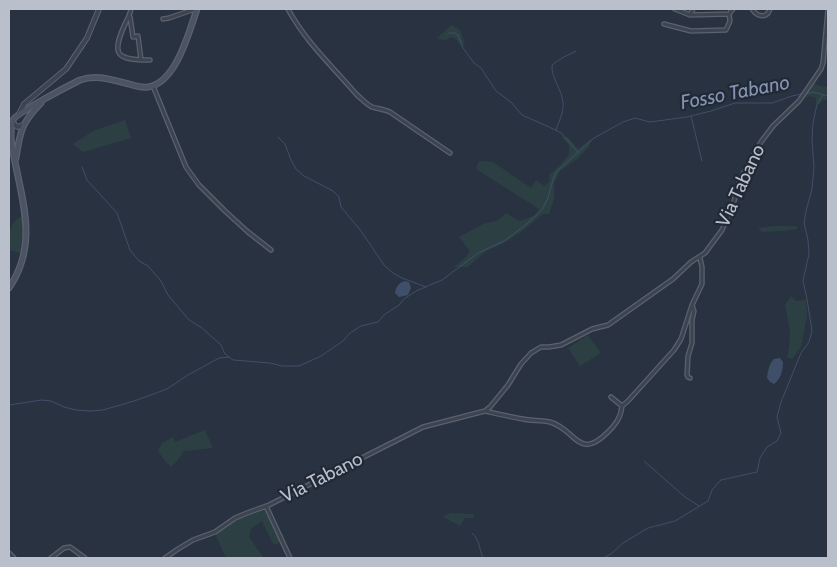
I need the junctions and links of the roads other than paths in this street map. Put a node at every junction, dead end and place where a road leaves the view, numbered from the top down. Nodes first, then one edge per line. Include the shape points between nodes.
1 (99, 9) edge
2 (131, 9) edge
3 (196, 9) edge
4 (288, 9) edge
5 (675, 9) edge
6 (693, 9) edge
7 (733, 9) edge
8 (752, 9) edge
9 (770, 9) edge
10 (828, 9) edge
11 (690, 14) junction
12 (730, 14) junction
13 (130, 16) junction
14 (162, 19) dead end
15 (664, 24) dead end
16 (141, 60) junction
17 (150, 60) dead end
18 (822, 63) junction
19 (826, 66) dead end
20 (153, 86) junction
21 (44, 100) junction
22 (18, 115) junction
23 (12, 121) edge
24 (24, 124) junction
25 (450, 153) dead end
26 (15, 162) junction
27 (271, 250) dead end
28 (700, 258) junction
29 (9, 288) edge
30 (692, 305) junction
31 (653, 366) dead end
32 (657, 369) junction
33 (690, 378) dead end
34 (611, 397) dead end
35 (622, 406) junction
36 (486, 411) junction
37 (266, 506) junction
38 (9, 553) edge
39 (14, 558) edge
40 (51, 558) edge
41 (85, 558) edge
42 (165, 558) edge
43 (290, 558) edge

1 - 22 street via 88,38 66,69 24,104
2 - 13 street
3 - 14 street
3 - 20 main road via 180,57
4 - 25 street via 306,37 366,103 390,112
5 - 11 street
6 - 11 street
7 - 12 street
8 - 9 street via 764,16
10 - 18 street, Via Tabano
11 - 12 street
12 - 15 street via 726,30 692,32
13 - 16 street via 133,37 138,36
13 - 16 street via 117,45 118,50 121,56
16 - 17 street
18 - 19 street
18 - 28 street, Via Tabano via 802,97 761,142 740,179 722,230
20 - 21 main road via 138,87 89,77
20 - 27 street via 186,167 225,211
21 - 22 main road
21 - 24 main road
22 - 23 main road
22 - 24 street via 23,117
23 - 24 street via 18,127
23 - 26 main road
24 - 26 main road
26 - 29 main road via 26,234 20,265
28 - 30 street, Via Tabano via 702,284
28 - 36 street, Via Tabano via 608,324 561,345 541,347 532,353
30 - 32 street, Via Tabano via 681,339
30 - 33 street via 692,343 687,366
31 - 32 street
32 - 35 street, Via Tabano
34 - 35 street
35 - 36 street, Via Tabano via 615,424 600,440 586,445 552,422
36 - 37 street, Via Tabano via 423,427
37 - 42 street, Via Tabano via 235,518 216,532 193,540
37 - 43 street
38 - 39 street
40 - 41 street via 70,547

